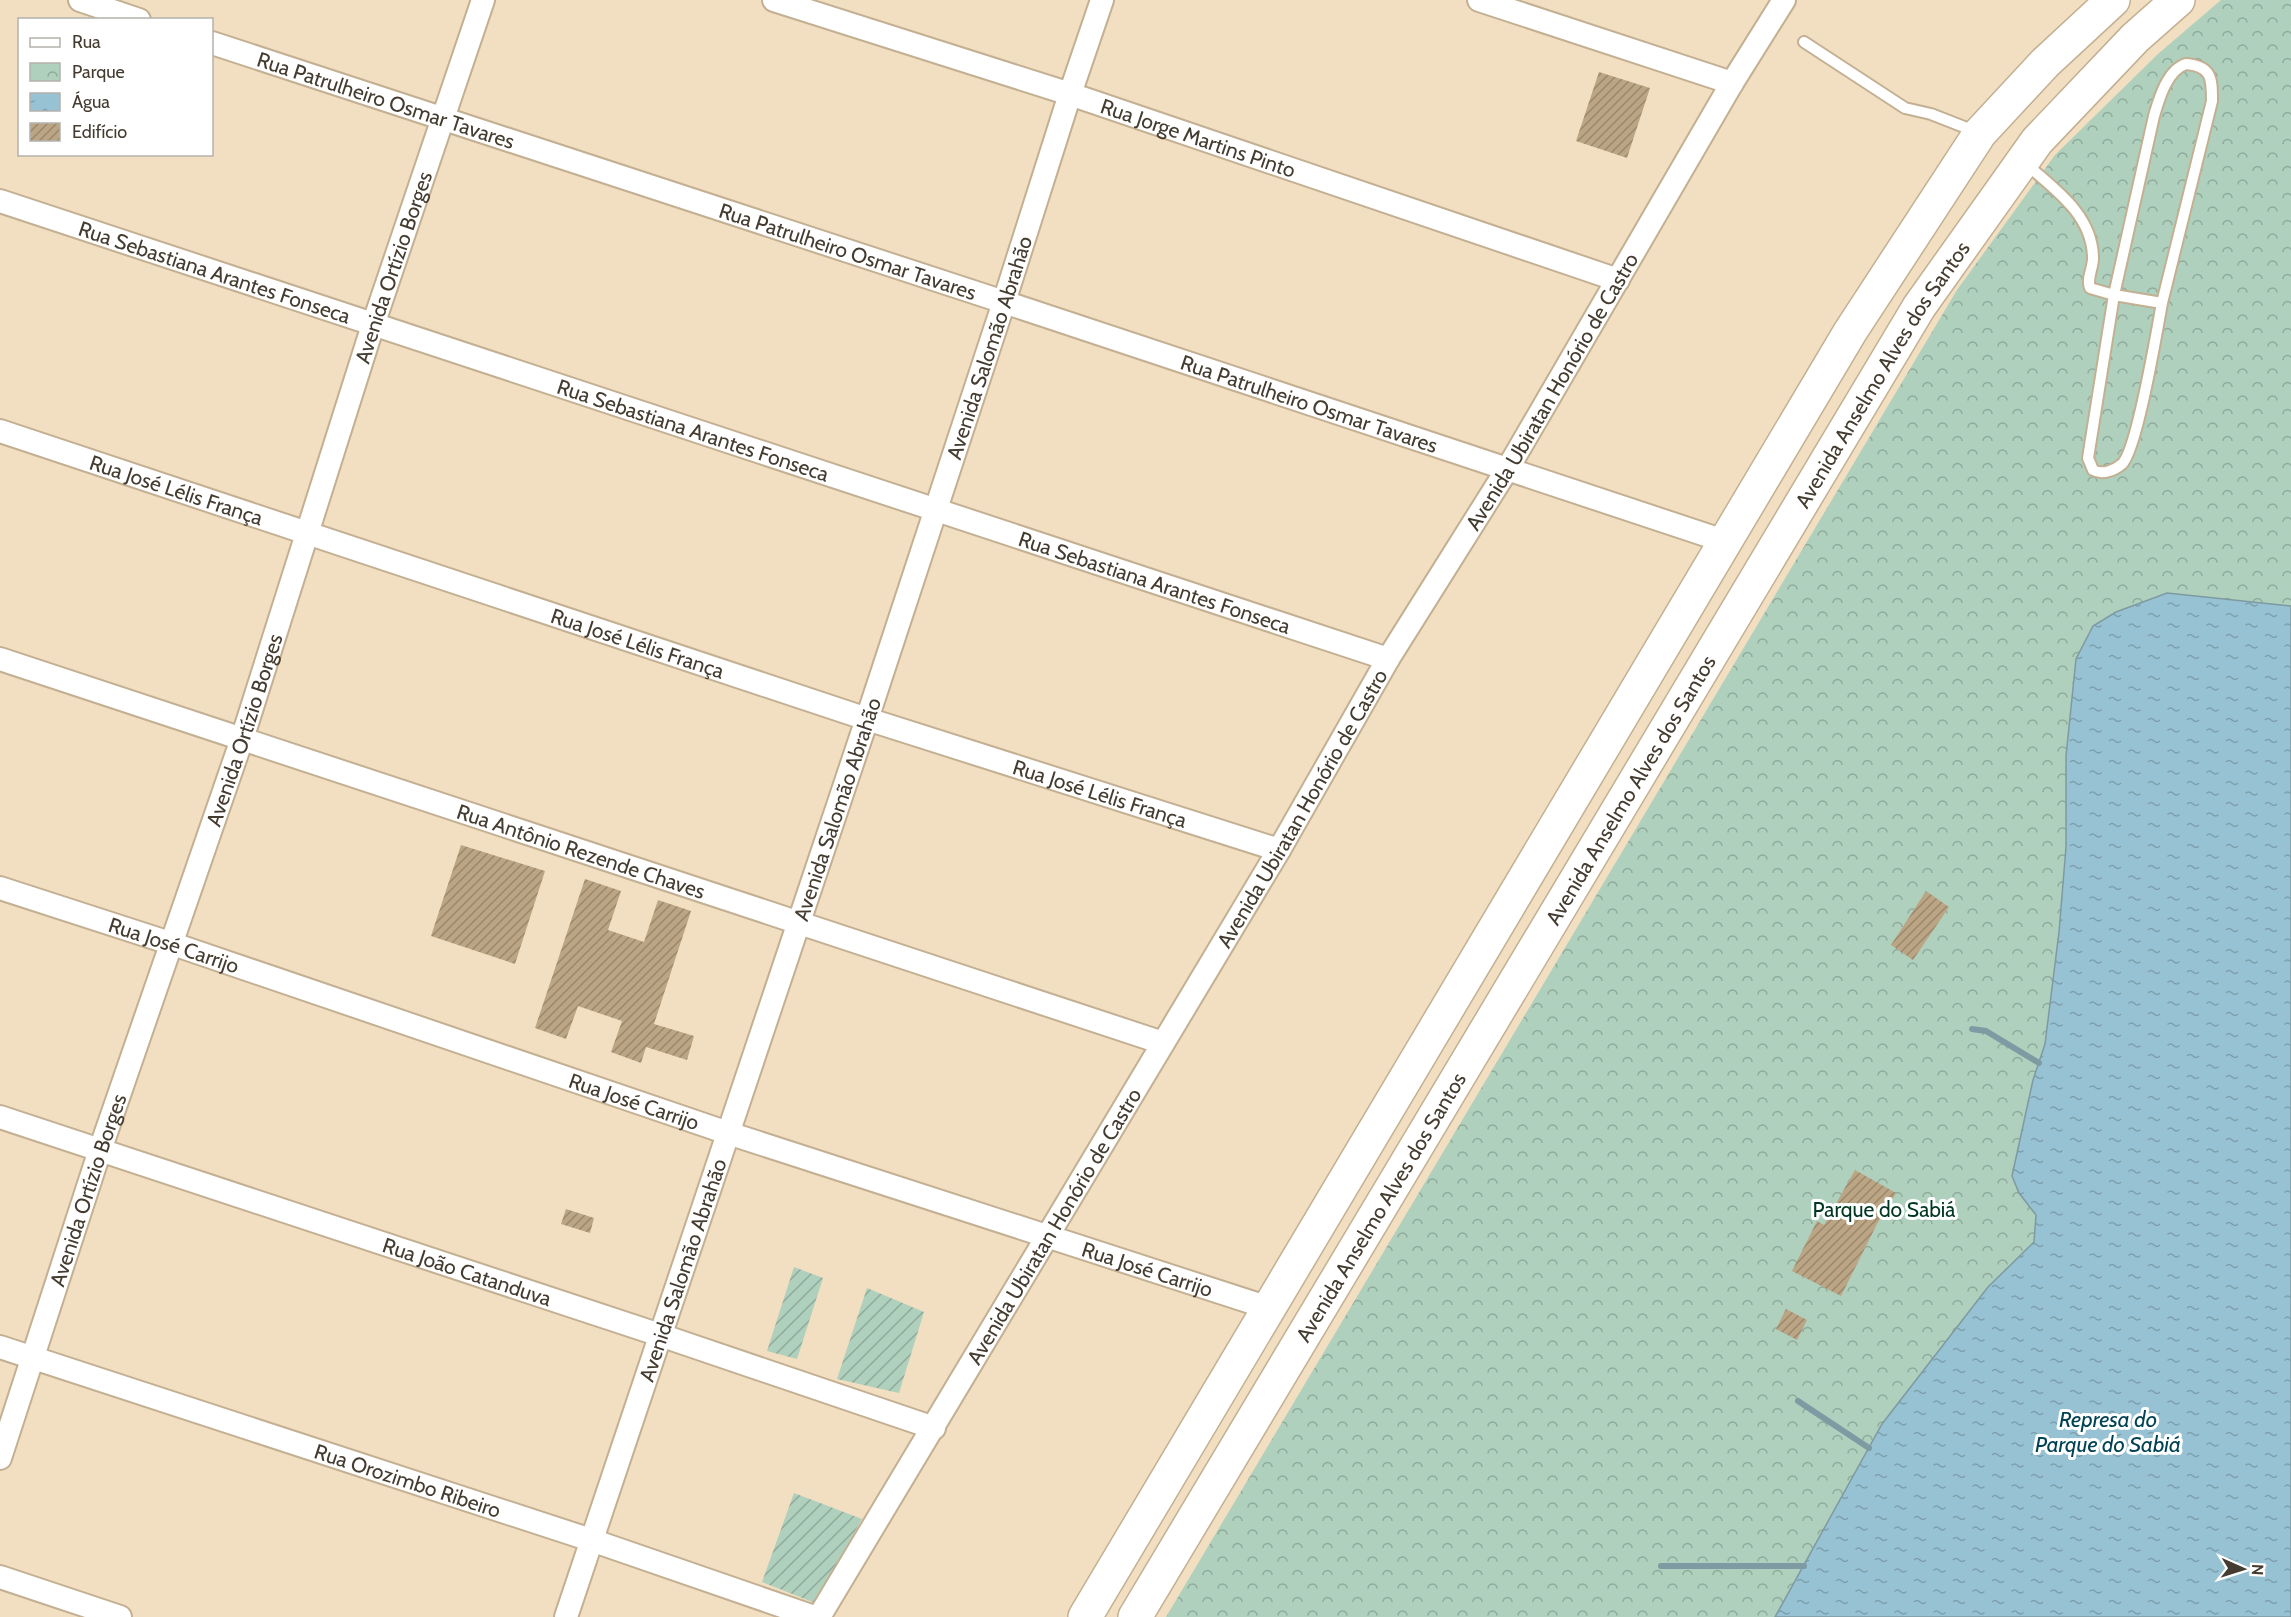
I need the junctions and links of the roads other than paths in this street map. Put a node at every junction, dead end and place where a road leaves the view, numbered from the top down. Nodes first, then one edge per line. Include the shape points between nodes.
1 (80, 0) edge
2 (483, 0) edge
3 (774, 0) edge
4 (1102, 0) edge
5 (1479, 0) edge
6 (1784, 0) edge
7 (2113, 0) edge
8 (2178, 0) edge
9 (133, 18) edge
10 (1804, 42) dead end
11 (213, 43) edge
12 (1732, 83) junction
13 (1070, 94) junction
14 (443, 120) junction
15 (1980, 133) junction
16 (2021, 164) junction
17 (0, 201) edge
18 (1618, 280) junction
19 (2114, 295) junction
20 (1005, 302) junction
21 (2162, 303) junction
22 (373, 325) junction
23 (0, 431) edge
24 (1508, 468) junction
25 (936, 511) junction
26 (309, 532) junction
27 (1724, 541) junction
28 (0, 659) edge
29 (1389, 659) junction
30 (867, 719) junction
31 (242, 739) junction
32 (1279, 850) junction
33 (0, 888) edge
34 (798, 923) junction
35 (173, 944) junction
36 (1163, 1043) junction
37 (0, 1117) edge
38 (728, 1133) junction
39 (99, 1150) junction
40 (1049, 1236) junction
41 (1269, 1308) junction
42 (660, 1335) junction
43 (0, 1347) edge
44 (32, 1358) junction
45 (934, 1428) junction
46 (0, 1458) edge
47 (594, 1541) junction
48 (1118, 1561) junction
49 (0, 1577) edge
50 (1154, 1586) junction
51 (1089, 1616) edge
52 (120, 1617) edge
53 (566, 1617) edge
54 (814, 1617) edge
55 (819, 1617) edge
56 (1135, 1617) edge

1 - 9 street
2 - 14 street, Avenida Ortízio Borges
3 - 13 street, Rua Jorge Martins Pinto
4 - 13 street, Avenida Salomão Abrahão
5 - 12 street
6 - 12 street, Avenida Ubiratan Honório de Castro
7 - 15 main road, Avenida Anselmo Alves dos Santos via 2045,63
8 - 16 main road, Avenida Anselmo Alves dos Santos via 2135,38 2037,141
10 - 15 lane via 1905,108
11 - 14 street, Rua Patrulheiro Osmar Tavares
12 - 18 street, Avenida Ubiratan Honório de Castro
13 - 18 street, Rua Jorge Martins Pinto
13 - 20 street, Avenida Salomão Abrahão
14 - 20 street, Rua Patrulheiro Osmar Tavares
14 - 22 street, Avenida Ortízio Borges
15 - 16 main road
15 - 27 main road, Avenida Anselmo Alves dos Santos via 1850,332
16 - 19 lane via 2074,206 2086,225 2094,257 2088,284
16 - 50 main road, Avenida Anselmo Alves dos Santos via 1919,307
17 - 22 street, Rua Sebastiana Arantes Fonseca
18 - 24 street, Avenida Ubiratan Honório de Castro
19 - 21 lane
19 - 21 lane via 2088,458 2099,474 2123,463 2134,436
19 - 21 lane via 2161,93 2178,68 2194,65 2209,74 2212,101
20 - 24 street, Rua Patrulheiro Osmar Tavares
20 - 25 street, Avenida Salomão Abrahão
22 - 25 street, Rua Sebastiana Arantes Fonseca
22 - 26 street, Avenida Ortízio Borges
23 - 26 street, Rua José Lélis França
24 - 27 street, Rua Patrulheiro Osmar Tavares
24 - 29 street, Avenida Ubiratan Honório de Castro
25 - 29 street, Rua Sebastiana Arantes Fonseca
25 - 30 street, Avenida Salomão Abrahão
26 - 30 street, Rua José Lélis França
26 - 31 street, Avenida Ortízio Borges
27 - 41 main road, Avenida Anselmo Alves dos Santos
28 - 31 street, Rua Antônio Rezende Chaves
29 - 32 street, Avenida Ubiratan Honório de Castro
30 - 32 street, Rua José Lélis França
30 - 34 street, Avenida Salomão Abrahão
31 - 34 street, Rua Antônio Rezende Chaves
31 - 35 street, Avenida Ortízio Borges
32 - 36 street, Avenida Ubiratan Honório de Castro
33 - 35 street, Rua José Carrijo
34 - 36 street, Rua Antônio Rezende Chaves
34 - 38 street, Avenida Salomão Abrahão
35 - 38 street, Rua José Carrijo
35 - 39 street, Avenida Ortízio Borges
36 - 40 street, Avenida Ubiratan Honório de Castro
37 - 39 street, Rua João Catanduva
38 - 40 street, Rua José Carrijo
38 - 42 street, Avenida Salomão Abrahão
39 - 42 street, Rua João Catanduva
39 - 44 street, Avenida Ortízio Borges
40 - 41 street, Rua José Carrijo
40 - 45 street, Avenida Ubiratan Honório de Castro
41 - 48 main road, Avenida Anselmo Alves dos Santos
42 - 45 street, Rua João Catanduva
42 - 47 street, Avenida Salomão Abrahão
43 - 44 street, Rua Orozimbo Ribeiro
44 - 46 street, Avenida Ortízio Borges
44 - 47 street, Rua Orozimbo Ribeiro
45 - 55 street, Avenida Ubiratan Honório de Castro
47 - 53 street, Avenida Salomão Abrahão
47 - 54 street, Rua Orozimbo Ribeiro
48 - 50 main road
48 - 51 main road, Avenida Anselmo Alves dos Santos
49 - 52 street
50 - 56 main road, Avenida Anselmo Alves dos Santos

